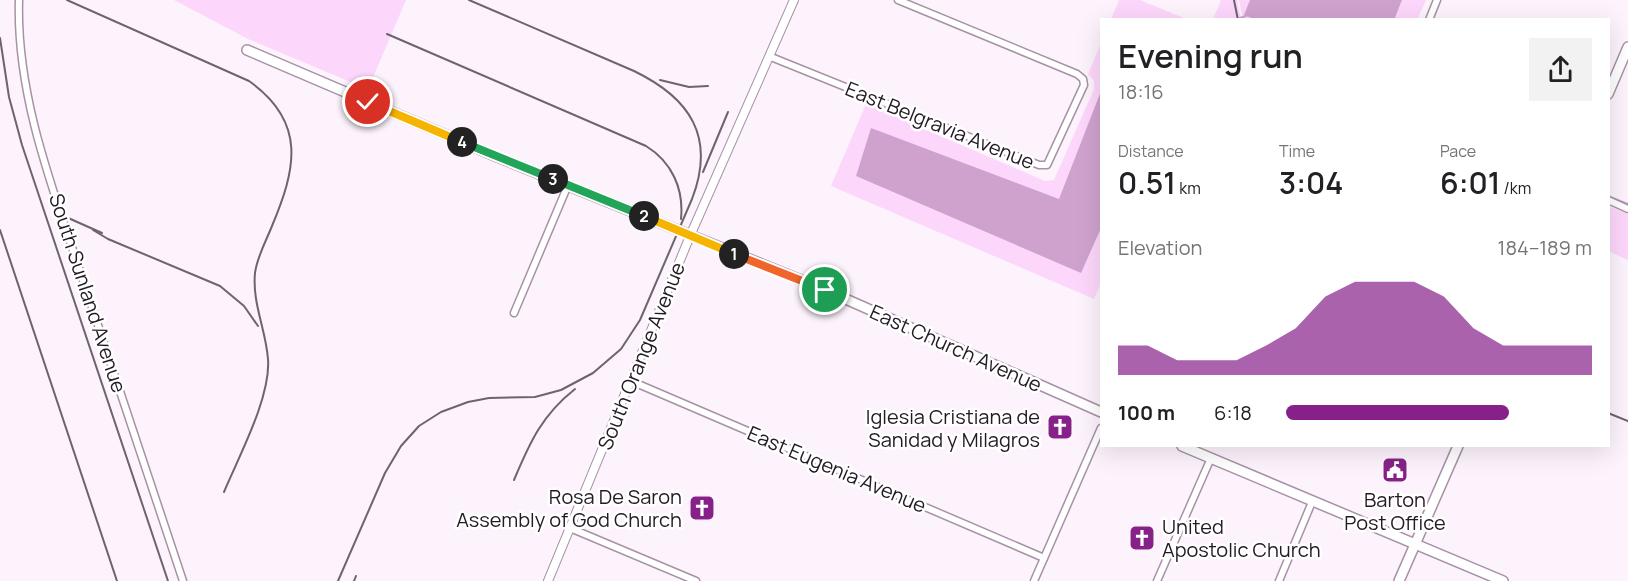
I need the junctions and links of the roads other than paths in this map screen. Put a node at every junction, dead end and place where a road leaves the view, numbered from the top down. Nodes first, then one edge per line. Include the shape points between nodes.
1 (19, 0) edge
2 (794, 0) edge
3 (898, 0) edge
4 (1437, 0) edge
5 (1430, 18) edge
6 (1628, 47) edge
7 (247, 50) dead end
8 (771, 57) junction
9 (1610, 89) edge
10 (568, 185) junction
11 (1610, 201) edge
12 (1628, 208) edge
13 (690, 236) junction
14 (514, 313) dead end
15 (631, 381) junction
16 (1100, 412) edge
17 (1100, 430) edge
18 (1184, 447) edge
19 (1458, 447) edge
20 (1210, 458) junction
21 (1312, 502) junction
22 (570, 528) junction
23 (1416, 543) junction
24 (1044, 558) junction
25 (1490, 578) edge
26 (183, 581) edge
27 (548, 581) edge
28 (696, 581) edge
29 (1034, 581) edge
30 (1157, 581) edge
31 (1279, 581) edge
32 (1399, 581) edge
33 (1503, 581) edge

1 - 26 street, South Sunland Avenue via 18,27 31,115
2 - 8 street, South Orange Avenue
3 - 8 street, East Belgravia Avenue via 1083,79 1084,85 1050,162 1043,165
4 - 5 street
6 - 9 main road
7 - 10 main road, East Church Avenue
8 - 13 street, South Orange Avenue
10 - 13 main road, East Church Avenue
10 - 14 street
11 - 12 street
13 - 15 street, South Orange Avenue
13 - 16 main road, East Church Avenue via 825,290
15 - 22 street, South Orange Avenue
15 - 24 street, East Eugenia Avenue
17 - 24 street
18 - 20 main road
19 - 23 main road
20 - 21 main road
20 - 30 street
21 - 23 main road
21 - 31 street
22 - 27 street, South Orange Avenue
22 - 28 street
23 - 25 main road
23 - 32 main road
24 - 29 street
25 - 33 main road

